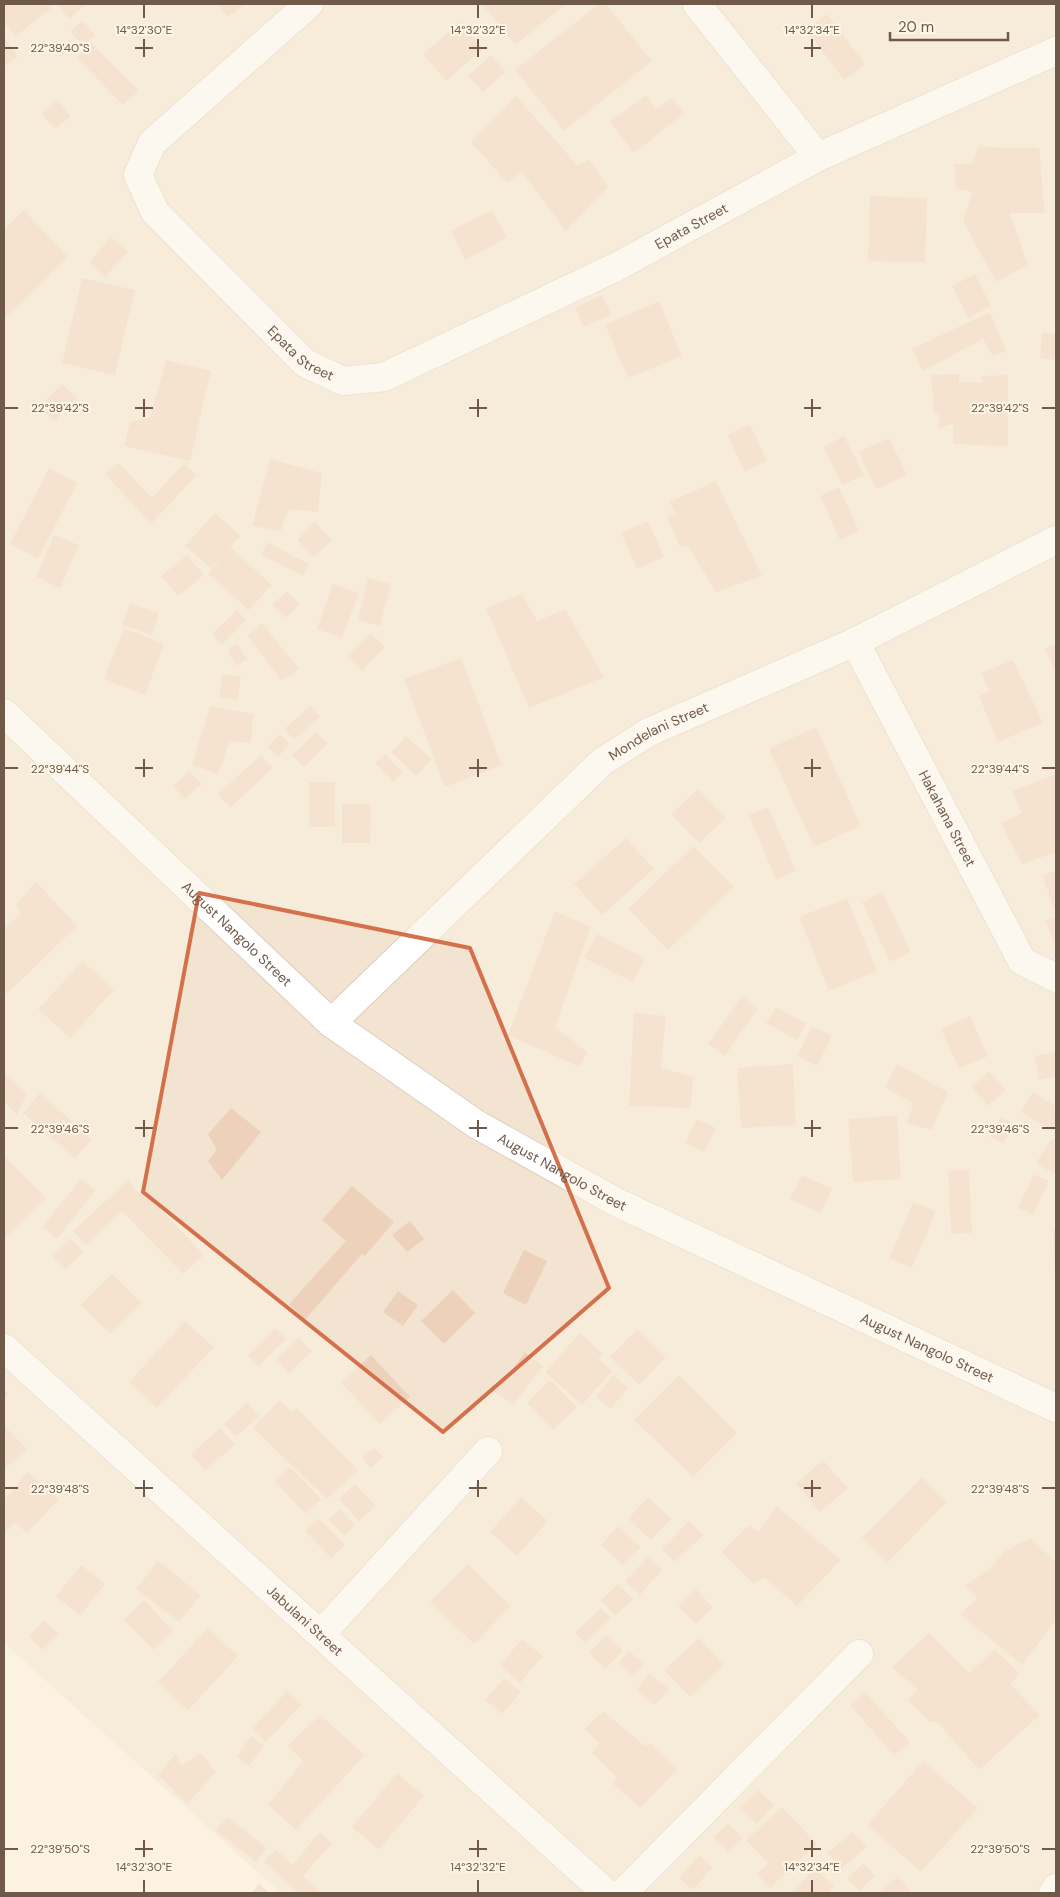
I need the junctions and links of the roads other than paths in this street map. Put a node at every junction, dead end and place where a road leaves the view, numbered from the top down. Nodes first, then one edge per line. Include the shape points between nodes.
1 (309, 4) edge
2 (697, 4) edge
3 (1056, 50) edge
4 (818, 157) junction
5 (1056, 540) edge
6 (854, 642) junction
7 (4, 713) edge
8 (1056, 978) edge
9 (331, 1023) junction
10 (4, 1348) edge
11 (1056, 1408) edge
12 (488, 1451) dead end
13 (321, 1634) junction
14 (859, 1654) dead end
15 (1056, 1888) edge
16 (606, 1893) edge
17 (623, 1893) edge
18 (1053, 1893) edge

1 - 4 street, Epata Street via 152,143 138,176 155,212 298,356 305,363 343,381 384,377 616,267
2 - 4 street
3 - 4 street, Epata Street
5 - 6 street, Mondelani Street
6 - 8 street, Hakahana Street via 1022,961
6 - 9 street, Mondelani Street via 649,732 603,761
7 - 9 street, August Nangolo Street
9 - 11 street, August Nangolo Street via 476,1124 616,1202
10 - 13 street, Jabulani Street
12 - 13 street
13 - 16 street, Jabulani Street
14 - 17 street
15 - 18 street

